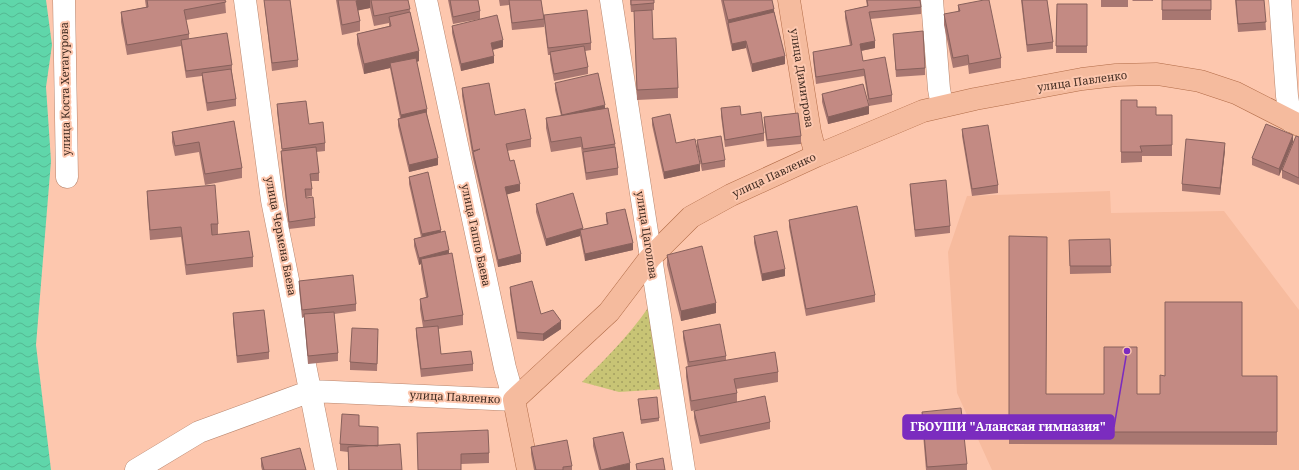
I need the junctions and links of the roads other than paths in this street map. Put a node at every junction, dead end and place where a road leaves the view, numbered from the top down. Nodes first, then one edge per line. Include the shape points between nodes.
1 (64, 0) edge
2 (245, 0) edge
3 (426, 0) edge
4 (611, 0) edge
5 (789, 0) edge
6 (932, 0) edge
7 (1280, 0) edge
8 (942, 106) junction
9 (1295, 123) edge
10 (816, 156) junction
11 (67, 177) dead end
12 (650, 258) junction
13 (311, 391) junction
14 (514, 400) junction
15 (136, 470) edge
16 (326, 470) edge
17 (528, 470) edge
18 (684, 470) edge

1 - 11 street, улица Коста Хетагурова
2 - 13 street, улица Чермена Баева via 272,200
3 - 14 street, улица Гаппо Баева
4 - 12 street, улица Цаголова
5 - 10 main road, улица Димитрова
6 - 8 street
7 - 9 street via 1287,96
8 - 9 main road, улица Павленко via 1082,79 1157,74 1200,81 1236,93
8 - 10 main road, улица Павленко via 923,111
10 - 12 main road, улица Павленко via 731,195 691,217
12 - 14 main road, улица Павленко via 609,312
12 - 18 street, улица Цаголова
13 - 14 street, улица Павленко
13 - 15 street via 199,432
13 - 16 street, улица Чермена Баева
14 - 17 main road, улица Гаппо Баева

